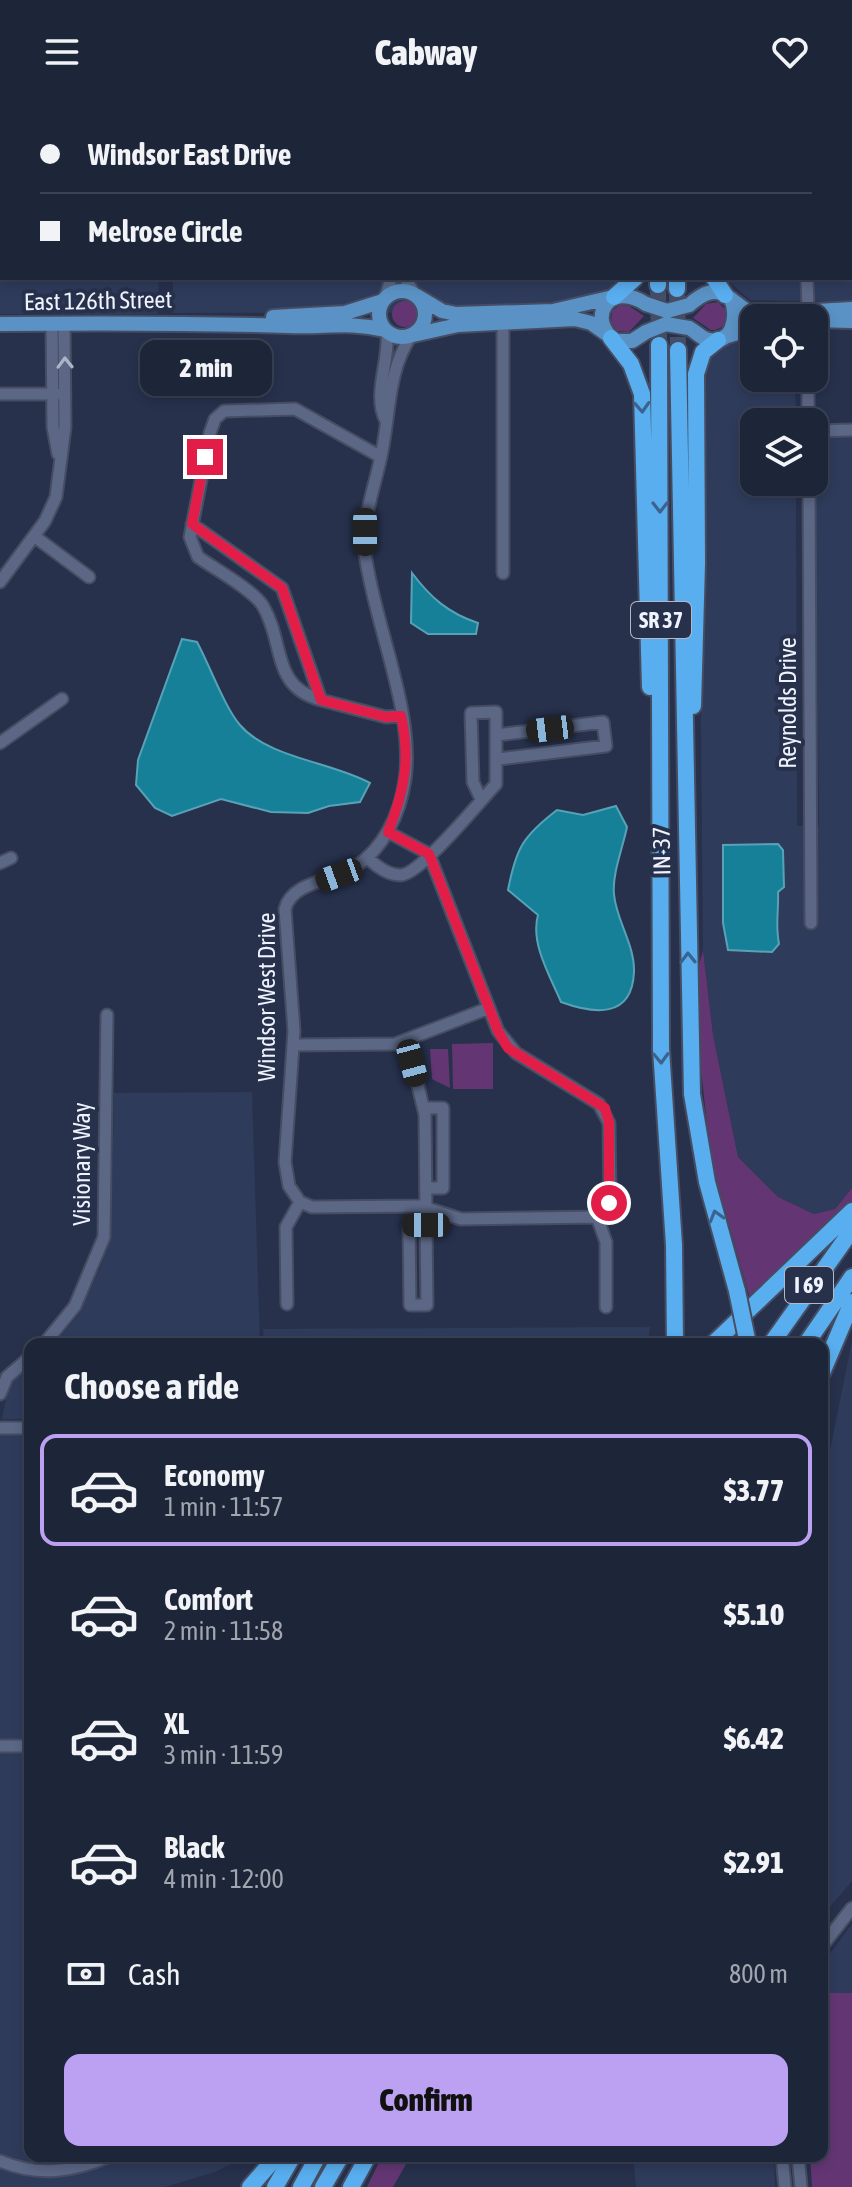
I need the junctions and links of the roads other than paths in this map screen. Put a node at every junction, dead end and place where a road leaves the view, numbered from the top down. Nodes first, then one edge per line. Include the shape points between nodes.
1 (390, 280) edge
2 (406, 280) edge
3 (633, 280) edge
4 (715, 280) edge
5 (807, 280) edge
6 (417, 296) junction
7 (614, 297) junction
8 (728, 297) junction
9 (384, 300) junction
10 (740, 304) edge
11 (810, 304) edge
12 (852, 309) edge
13 (828, 313) edge
14 (828, 317) edge
15 (852, 321) edge
16 (197, 322) junction
17 (0, 324) edge
18 (58, 324) junction
19 (503, 324) junction
20 (386, 331) junction
21 (740, 333) edge
22 (412, 335) junction
23 (609, 336) junction
24 (721, 339) junction
25 (659, 345) tunnel mouth
26 (678, 350) tunnel mouth
27 (0, 394) edge
28 (59, 394) junction
29 (386, 421) junction
30 (852, 430) edge
31 (828, 431) edge
32 (381, 457) junction
33 (809, 496) edge
34 (192, 524) junction
35 (34, 536) junction
36 (503, 573) dead end
37 (89, 577) dead end
38 (0, 582) edge
39 (62, 699) dead end
40 (321, 700) junction
41 (401, 716) junction
42 (497, 735) junction
43 (0, 743) edge
44 (499, 759) junction
45 (481, 799) junction
46 (388, 832) junction
47 (686, 836) junction
48 (429, 854) junction
49 (368, 858) junction
50 (660, 879) junction
51 (811, 923) dead end
52 (489, 1008) junction
53 (107, 1015) dead end
54 (407, 1040) junction
55 (293, 1045) junction
56 (424, 1108) junction
57 (426, 1188) junction
58 (300, 1202) junction
59 (426, 1207) junction
60 (852, 1211) edge
61 (597, 1217) junction
62 (426, 1225) junction
63 (852, 1230) edge
64 (852, 1277) edge
65 (852, 1302) edge
66 (287, 1304) dead end
67 (606, 1307) dead end
68 (49, 1338) edge
69 (675, 1338) edge
70 (719, 1338) edge
71 (747, 1338) edge
72 (775, 1338) edge
73 (810, 1338) edge
74 (828, 1359) edge
75 (24, 1362) edge
76 (0, 1394) edge
77 (0, 1428) edge
78 (24, 1428) edge
79 (0, 1746) edge
80 (24, 1746) edge
81 (852, 1908) edge
82 (828, 1938) edge
83 (0, 2161) edge
84 (91, 2162) edge
85 (272, 2162) edge
86 (290, 2162) edge
87 (315, 2162) edge
88 (338, 2162) edge
89 (365, 2162) edge
90 (783, 2162) edge
91 (799, 2162) edge
92 (250, 2187) edge
93 (275, 2187) edge
94 (301, 2187) edge
95 (323, 2187) edge
96 (351, 2187) edge
97 (785, 2187) edge
98 (801, 2187) edge

1 - 9 street
2 - 6 street
3 - 7 highway
4 - 8 highway
5 - 11 street
6 - 7 main road via 456,314 553,311
6 - 9 main road via 398,291
6 - 22 main road via 425,317
7 - 8 main road, bridge via 627,295 667,311 689,305 707,292
7 - 23 main road via 602,314
8 - 10 main road
8 - 24 main road via 735,321
9 - 16 main road, East 126th Street via 337,314
9 - 20 main road via 379,318
12 - 13 main road
14 - 15 main road
16 - 18 main road, East 126th Street
16 - 20 main road, East 126th Street via 309,327 358,322
17 - 18 main road, East 126th Street
18 - 28 street
19 - 22 main road via 453,326
19 - 23 main road via 578,319
19 - 36 street
20 - 22 main road
20 - 29 street via 388,360 381,392
21 - 24 main road
22 - 29 street via 395,366
23 - 24 main road, bridge via 626,342 666,324
23 -> 50 highway via 631,364 642,394 653,813
24 - 47 highway via 703,352 696,374 697,586
25 -> 50 highway, IN-37 / SR 37
26 - 47 highway, IN-37 / SR 37
27 - 28 street
28 - 35 street via 65,427 54,503
29 - 32 street, Windsor West Drive
30 - 31 street
32 - 34 street via 301,410 224,411 212,423
32 - 41 street, Windsor West Drive via 365,551
33 - 51 street, Reynolds Drive
34 - 40 street via 282,588
34 - 40 street via 190,543 198,557 262,604 291,685 304,696
35 - 37 street
35 - 38 street
39 - 43 street
40 - 41 street
41 - 46 street, Windsor West Drive via 407,749 405,784
42 - 44 street
42 - 44 street via 603,722 606,746
42 - 45 street via 496,712 471,713 473,782
44 - 45 street via 496,784
45 - 48 street
46 - 48 street
46 - 49 street, Windsor West Drive
71 -> 47 highway, IN-37 / SR 37, bridge via 695,1125
48 - 49 street via 401,875
48 - 52 street
49 - 55 street, Windsor West Drive via 295,893 286,903
50 -> 69 highway, IN-37 / SR 37 via 663,1101
52 - 54 street
52 - 61 street via 508,1048 599,1104 608,1116 610,1197
53 - 68 street, Visionary Way via 104,1237 75,1306
54 - 55 street via 388,1045
54 - 56 street
55 - 58 street, Windsor West Drive via 285,1162 289,1186
56 - 57 street
56 - 57 street via 443,1108 443,1188
57 - 59 street
58 - 59 street via 312,1207
58 - 66 street via 286,1227
59 - 61 street via 461,1219
59 - 62 street
60 - 70 highway
61 - 67 street via 606,1242
62 - 62 street via 427,1305 410,1305 409,1225
63 - 72 highway, I 69
64 - 73 highway, I 69
65 - 74 highway
75 - 76 street via 7,1377
77 - 78 street
79 - 80 street
81 - 82 street
83 - 84 street via 62,2171
85 - 92 highway
86 - 93 highway
87 - 94 highway
88 - 95 highway
89 - 96 highway
90 - 97 street
91 - 98 street

